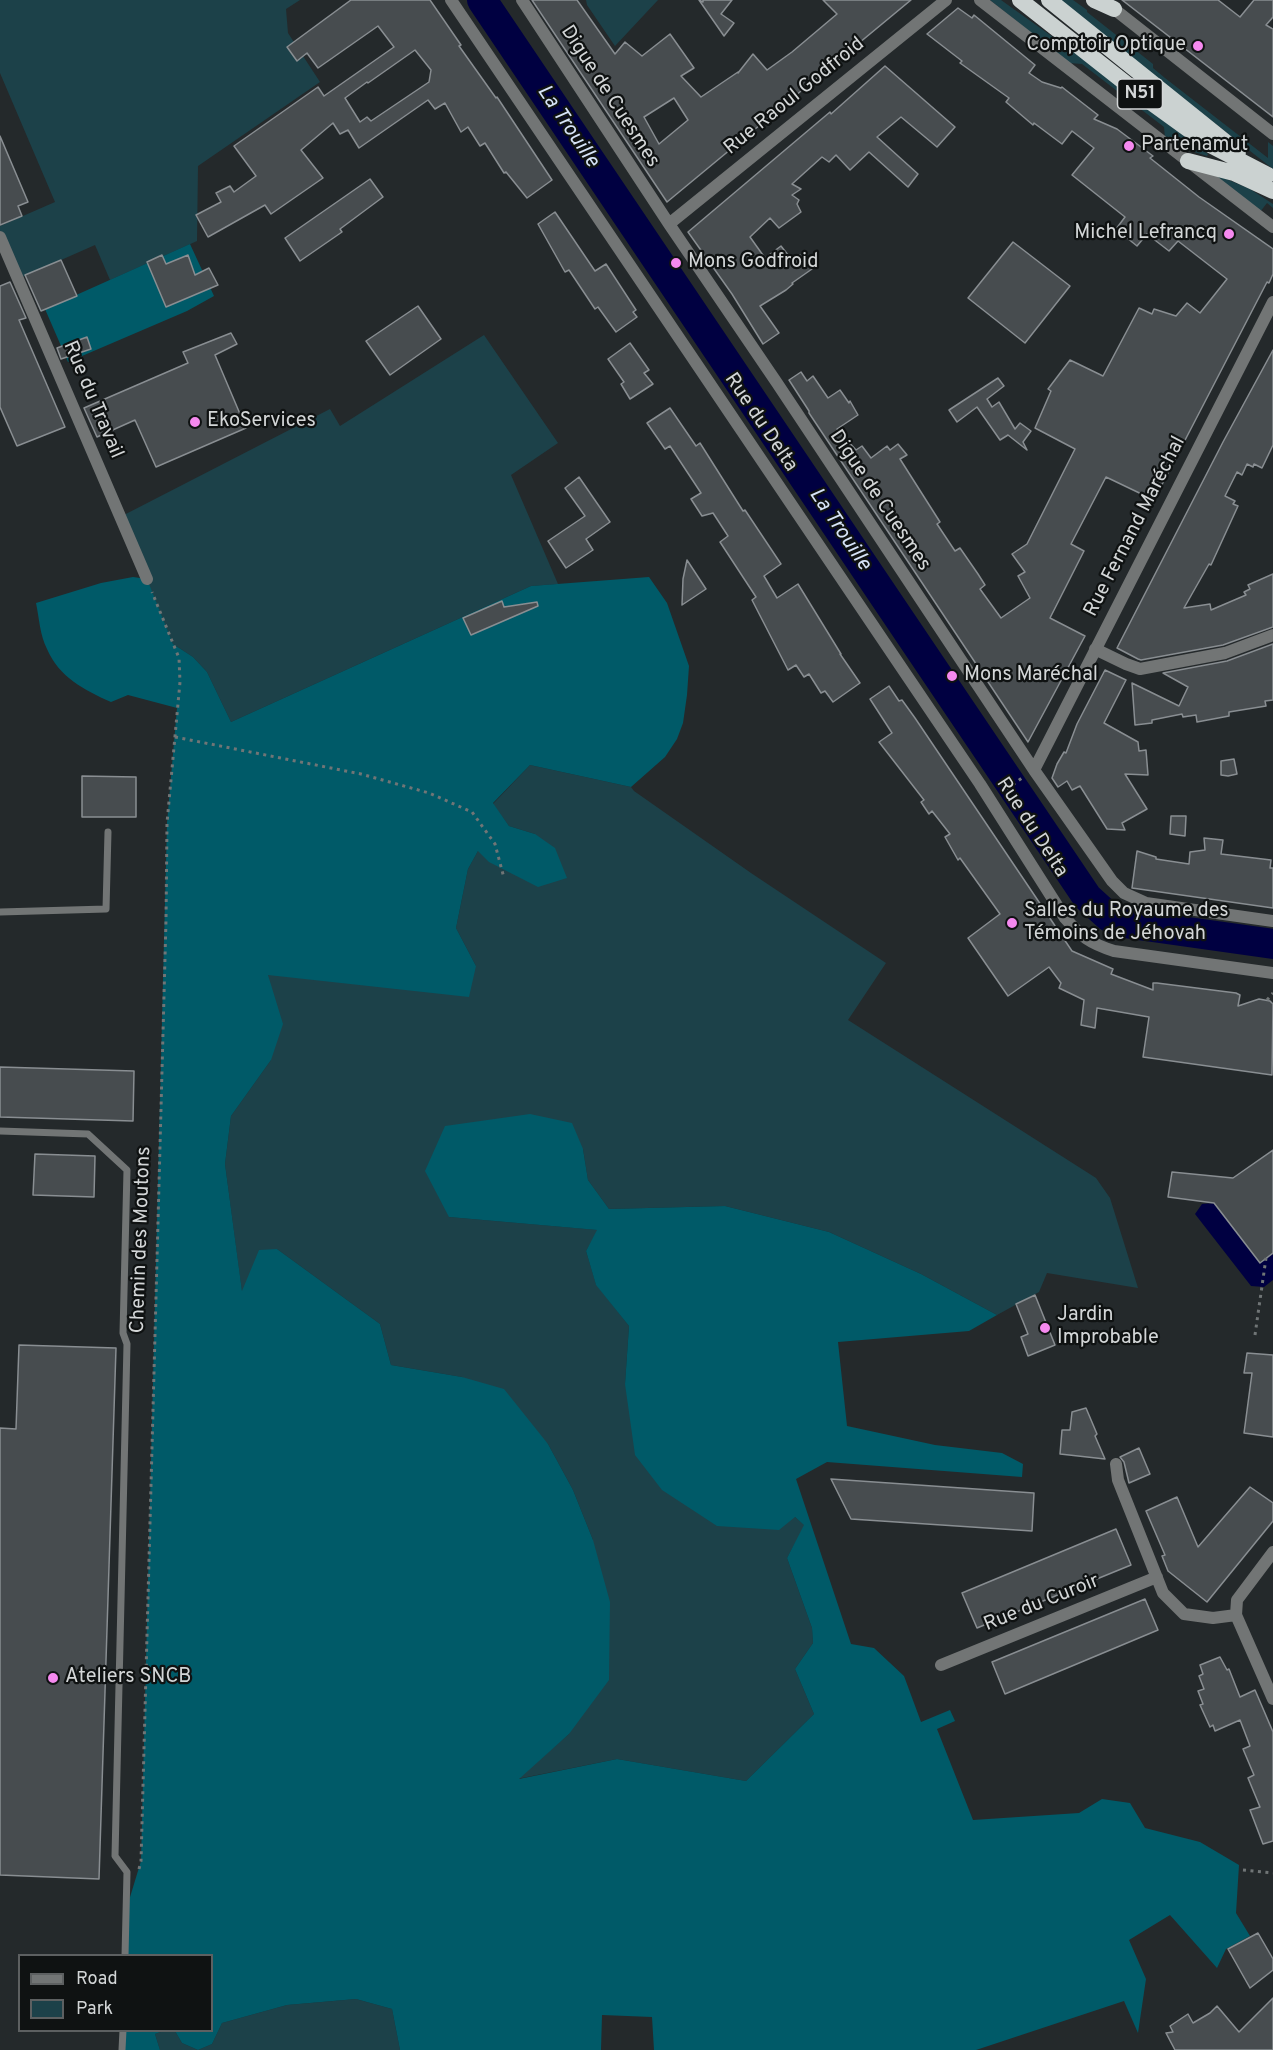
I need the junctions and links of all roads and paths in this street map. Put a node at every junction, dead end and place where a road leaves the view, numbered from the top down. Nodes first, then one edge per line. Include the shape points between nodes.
1 (451, 0) edge
2 (522, 0) edge
3 (946, 0) edge
4 (980, 0) edge
5 (1020, 0) edge
6 (1049, 0) edge
7 (1094, 0) edge
8 (1108, 5) edge
9 (1273, 134) edge
10 (1188, 161) junction
11 (1271, 182) edge
12 (669, 224) junction
13 (1273, 227) edge
14 (0, 237) edge
15 (1273, 302) edge
16 (147, 579) joint
17 (1273, 635) edge
18 (1095, 649) junction
19 (175, 736) junction
20 (1029, 773) junction
21 (1003, 792) dead end
22 (108, 832) dead end
23 (504, 878) dead end
24 (0, 912) edge
25 (1273, 921) edge
26 (1273, 973) edge
27 (1273, 993) edge
28 (1267, 1000) dead end
29 (0, 1131) edge
30 (1266, 1258) dead end
31 (1255, 1335) dead end
32 (1116, 1464) dead end
33 (1273, 1552) edge
34 (1157, 1578) junction
35 (1236, 1615) junction
36 (941, 1665) dead end
37 (1273, 1698) edge
38 (138, 1870) dead end
39 (1242, 1870) dead end
40 (1273, 1873) edge
41 (125, 1954) edge
42 (123, 2032) edge
43 (122, 2050) edge

1 - 26 street, Rue du Delta via 980,784 1065,918 1081,936 1114,951
2 - 12 street, Digue de Cuesmes
3 - 12 street, Rue Raoul Godfroid
4 - 10 street
5 - 11 highway, N51 via 1138,93 1210,145
6 - 11 highway
7 - 8 highway
8 - 9 street
10 - 11 highway
10 - 13 street
12 - 20 street, Digue de Cuesmes via 777,383
14 - 16 street, Rue du Travail
15 - 18 street, Rue Fernand Maréchal
16 - 19 path, Chemin des Moutons via 179,658
17 - 18 street via 1225,653 1140,669
18 - 20 street, Rue Fernand Maréchal
19 - 23 path via 361,774 462,807 472,812 495,843
19 - 38 path, Chemin des Moutons via 167,823
20 - 21 path
20 - 25 street, Digue de Cuesmes via 1124,893 1146,903
22 - 24 lane via 106,909
27 - 28 path
29 - 41 lane via 88,1134 127,1170 123,1333 127,1344 115,1856 127,1872
30 - 31 path
32 - 34 street via 1118,1480
33 - 35 street via 1237,1600
34 - 35 street via 1163,1593 1184,1614 1213,1618
34 - 36 street, Rue du Curoir
35 - 37 street
39 - 40 path
42 - 43 lane

